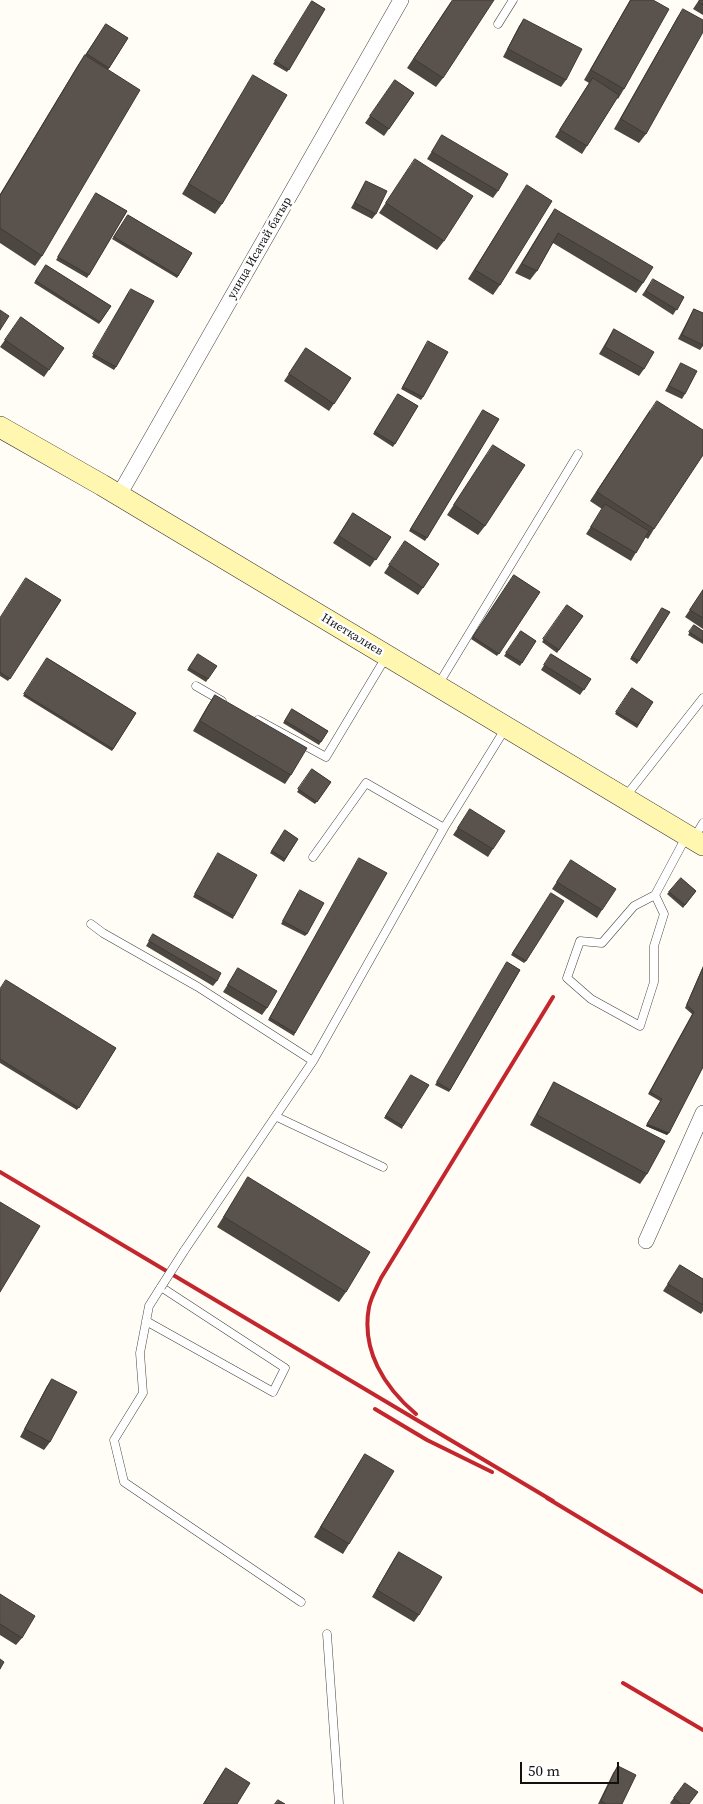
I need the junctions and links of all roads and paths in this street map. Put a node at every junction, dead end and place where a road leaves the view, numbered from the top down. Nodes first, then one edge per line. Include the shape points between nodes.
1 (401, 0) edge
2 (513, 0) edge
3 (498, 24) dead end
4 (0, 427) edge
5 (578, 454) dead end
6 (119, 495) junction
7 (387, 656) junction
8 (196, 686) dead end
9 (438, 686) junction
10 (703, 698) edge
11 (230, 705) edge
12 (248, 715) edge
13 (506, 727) junction
14 (624, 798) junction
15 (444, 828) junction
16 (696, 835) edge
17 (313, 857) dead end
18 (655, 895) junction
19 (91, 924) dead end
20 (313, 1062) junction
21 (703, 1113) edge
22 (277, 1116) junction
23 (383, 1167) dead end
24 (646, 1241) dead end
25 (160, 1287) junction
26 (146, 1321) junction
27 (301, 1602) dead end
28 (327, 1634) dead end
29 (339, 1804) edge

1 - 6 street, улица Исатай батыр
2 - 3 lane
4 - 6 street, Ниетқалиев
5 - 9 lane
6 - 7 street, Ниетқалиев
7 - 9 street, Ниетқалиев
7 - 12 lane via 326,757
8 - 11 lane
9 - 13 street, Ниетқалиев
10 - 14 lane
13 - 14 street, Ниетқалиев
13 - 15 lane
14 - 16 street, Ниетқалиев
15 - 17 lane via 366,783
15 - 20 lane
16 - 18 lane
18 - 18 lane via 634,906 602,943 580,941 567,978 591,999 640,1026 654,982 654,946 664,914
19 - 20 lane via 198,987
20 - 22 lane
21 - 24 street
22 - 23 lane
22 - 25 lane, bridge
25 - 26 lane via 149,1306
25 - 26 lane via 285,1368 273,1392
26 - 27 lane via 140,1353 142,1394 114,1440 124,1482
28 - 29 lane

